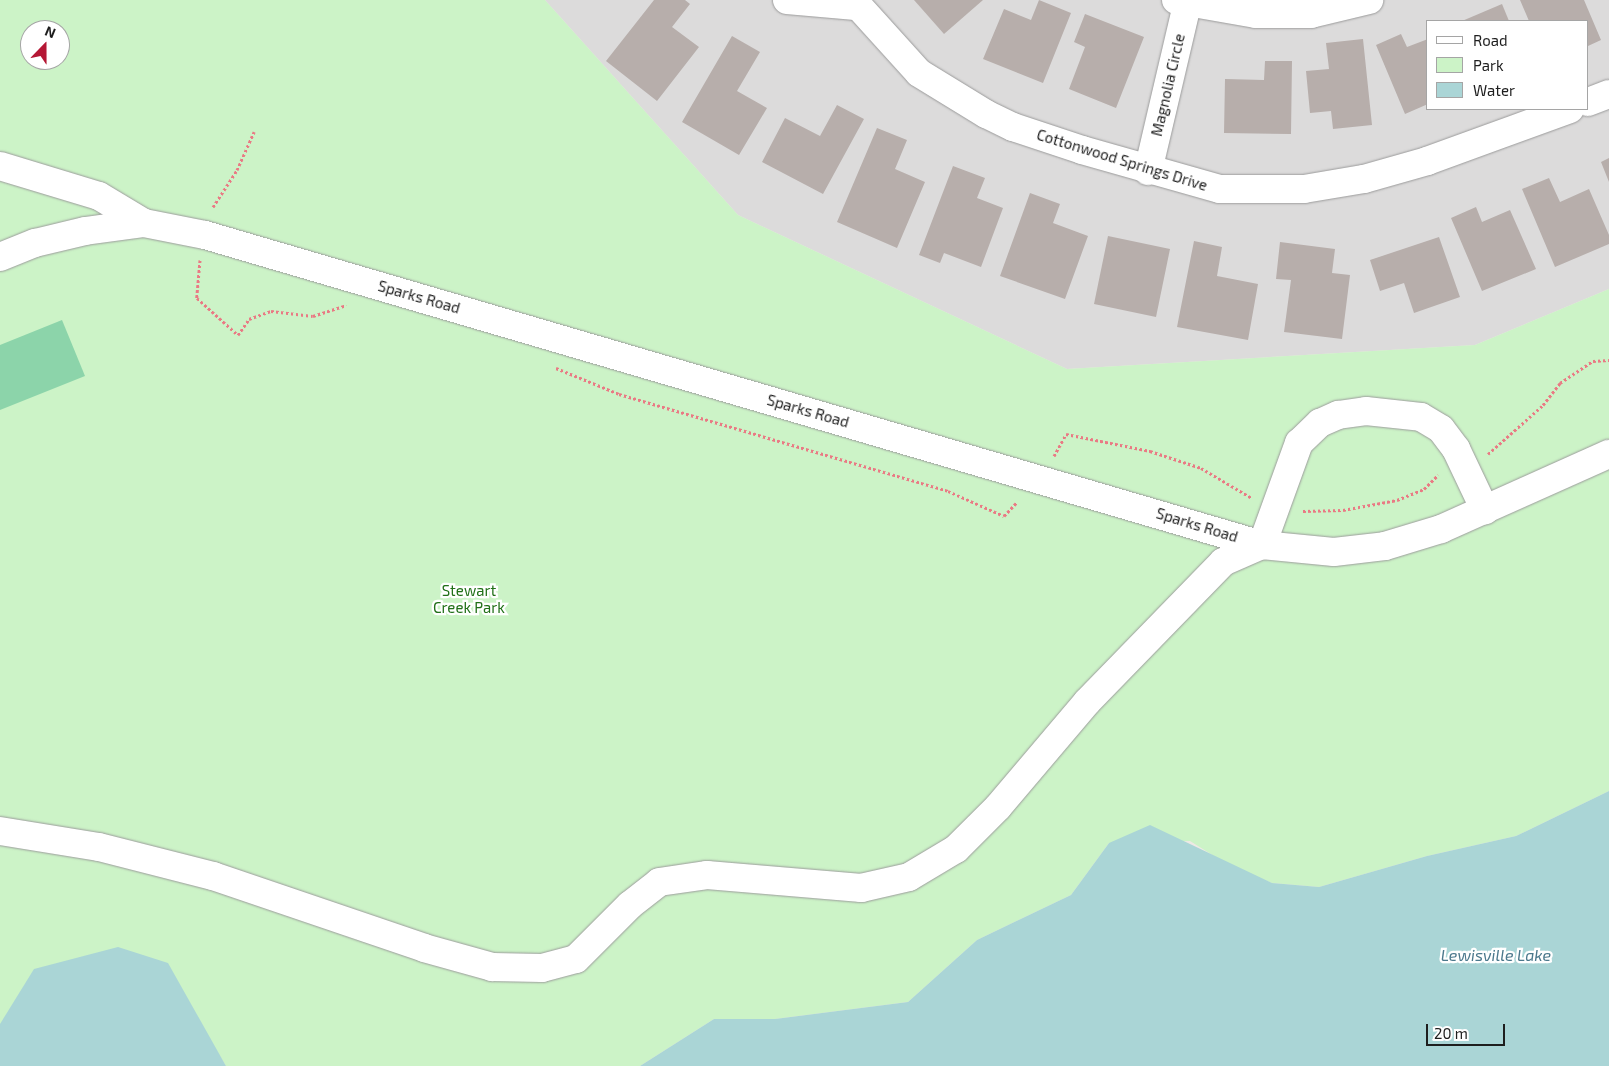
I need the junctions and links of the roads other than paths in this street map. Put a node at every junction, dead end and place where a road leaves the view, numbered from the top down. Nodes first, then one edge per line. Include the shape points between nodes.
1 (787, 0) edge
2 (1369, 0) edge
3 (1183, 1) edge
4 (854, 3) edge
5 (1609, 94) edge
6 (1589, 102) edge
7 (1567, 110) edge
8 (0, 166) edge
9 (1148, 171) junction
10 (144, 223) junction
11 (0, 257) edge
12 (1609, 454) edge
13 (1485, 510) junction
14 (1262, 545) junction
15 (0, 831) edge

1 - 4 street
2 - 3 street via 1311,14 1256,14
3 - 9 street, Magnolia Circle
4 - 9 street, Cottonwood Springs Drive via 919,73 952,95 1013,127
5 - 6 street
7 - 9 street, Cottonwood Springs Drive via 1427,161 1364,179 1304,189 1220,189
8 - 10 street via 99,196
10 - 11 street, Sparks Road via 86,231 35,243
10 - 14 street, Sparks Road via 224,241
12 - 13 street, Sparks Road
13 - 14 street, Sparks Road via 1442,529 1385,546 1334,552
13 - 14 street via 1466,467 1441,429 1420,417 1366,411 1338,415 1320,424 1299,443
14 - 15 street via 1223,562 1087,702 998,807 956,849 909,877 861,888 707,875 660,882 630,905 576,958 542,968 492,967 424,948 213,876 99,847

